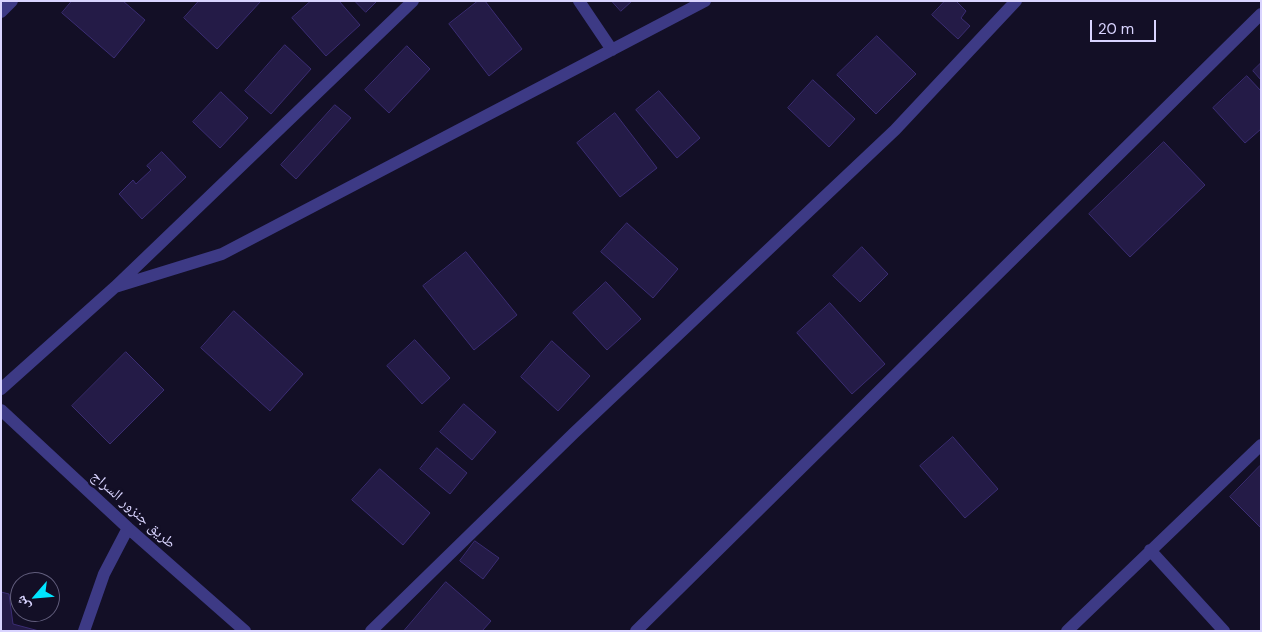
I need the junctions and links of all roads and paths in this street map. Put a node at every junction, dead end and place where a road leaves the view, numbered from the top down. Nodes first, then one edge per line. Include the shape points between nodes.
1 (12, 1) edge
2 (412, 1) edge
3 (579, 1) edge
4 (705, 1) edge
5 (1016, 1) edge
6 (1, 12) edge
7 (1261, 14) edge
8 (612, 50) junction
9 (115, 286) junction
10 (1, 389) edge
11 (1, 410) edge
12 (1261, 445) edge
13 (128, 528) junction
14 (1150, 550) junction
15 (84, 631) edge
16 (245, 631) edge
17 (371, 631) edge
18 (636, 631) edge
19 (1067, 631) edge
20 (1224, 631) edge

1 - 6 street
2 - 9 street
3 - 8 street
4 - 8 street
5 - 17 street via 895,130 574,433
7 - 18 street
8 - 9 street via 222,254
9 - 10 street
11 - 13 street, طريق جنزور السراج
12 - 14 street
13 - 15 street via 104,574
13 - 16 street, طريق جنزور السراج
14 - 19 street
14 - 20 street

